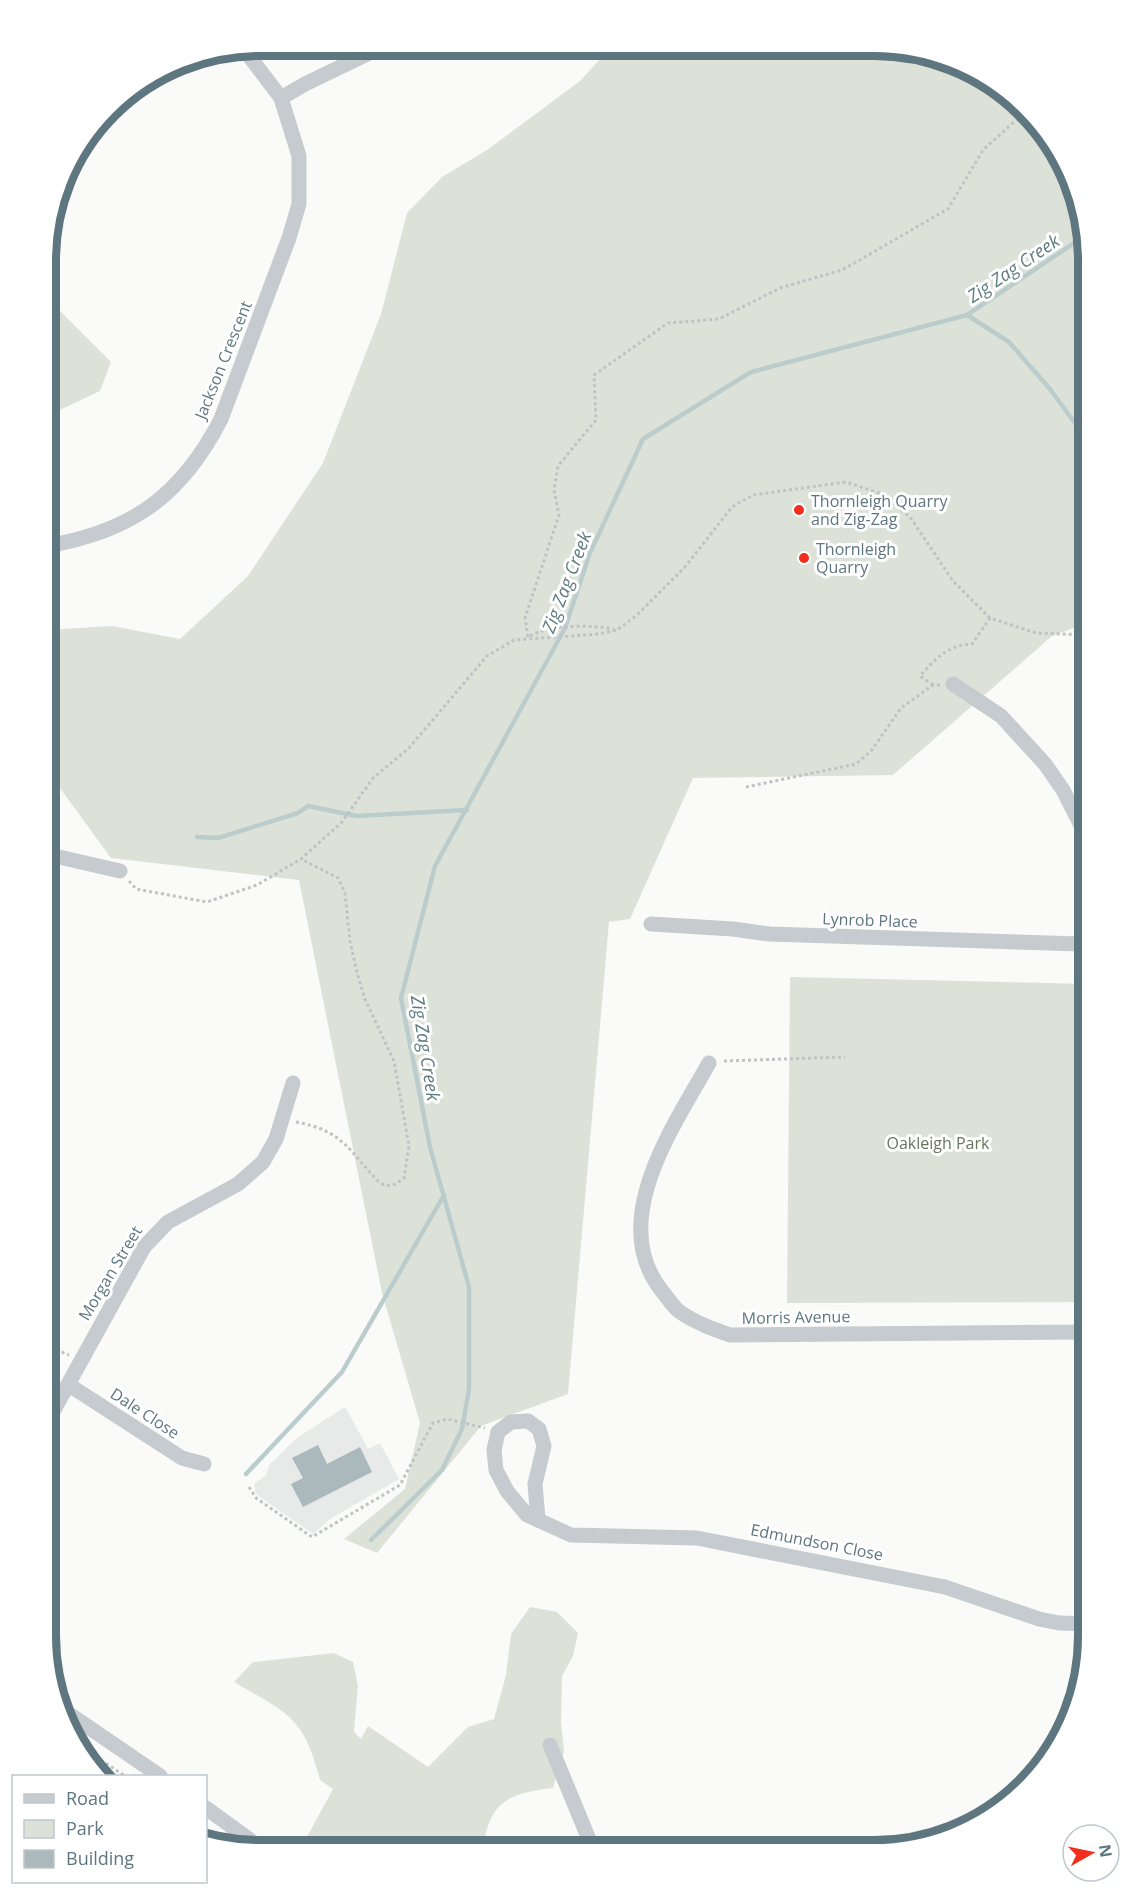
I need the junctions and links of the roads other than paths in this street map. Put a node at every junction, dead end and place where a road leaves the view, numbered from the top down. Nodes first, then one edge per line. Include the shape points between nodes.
1 (249, 56) edge
2 (363, 56) edge
3 (281, 98) junction
4 (56, 544) edge
5 (953, 684) road end
6 (1078, 818) edge
7 (56, 856) edge
8 (120, 871) road end
9 (651, 924) dead end
10 (1078, 944) edge
11 (710, 1063) road end
12 (292, 1083) dead end
13 (1077, 1332) edge
14 (69, 1385) junction
15 (56, 1407) edge
16 (204, 1464) dead end
17 (538, 1519) junction
18 (1077, 1623) edge
19 (73, 1716) edge
20 (550, 1745) dead end
21 (159, 1775) edge
22 (207, 1809) edge
23 (249, 1839) edge
24 (589, 1840) edge

1 - 3 street, Jackson Crescent
2 - 3 street
3 - 4 street, Jackson Crescent via 299,156 299,204 290,238 210,441 180,481 147,510 99,533
5 - 6 street via 1001,716 1045,764
7 - 8 street
9 - 10 street, Lynrob Place via 769,934
11 - 13 street, Morris Avenue via 659,1154 642,1202 643,1255 656,1283 678,1311 730,1335
12 - 14 street, Morgan Street via 276,1139 263,1162 238,1184 157,1231 144,1247
14 - 15 street, Morgan Street
14 - 16 street, Dale Close via 182,1458
17 - 17 street, Edmundson Close via 517,1505 496,1470 494,1450 498,1432 511,1422 528,1421 538,1429 544,1446 535,1484
17 - 18 street, Edmundson Close via 555,1530 588,1538 698,1538 736,1545 945,1587 1039,1619
19 - 21 street
20 - 24 street
22 - 23 street

